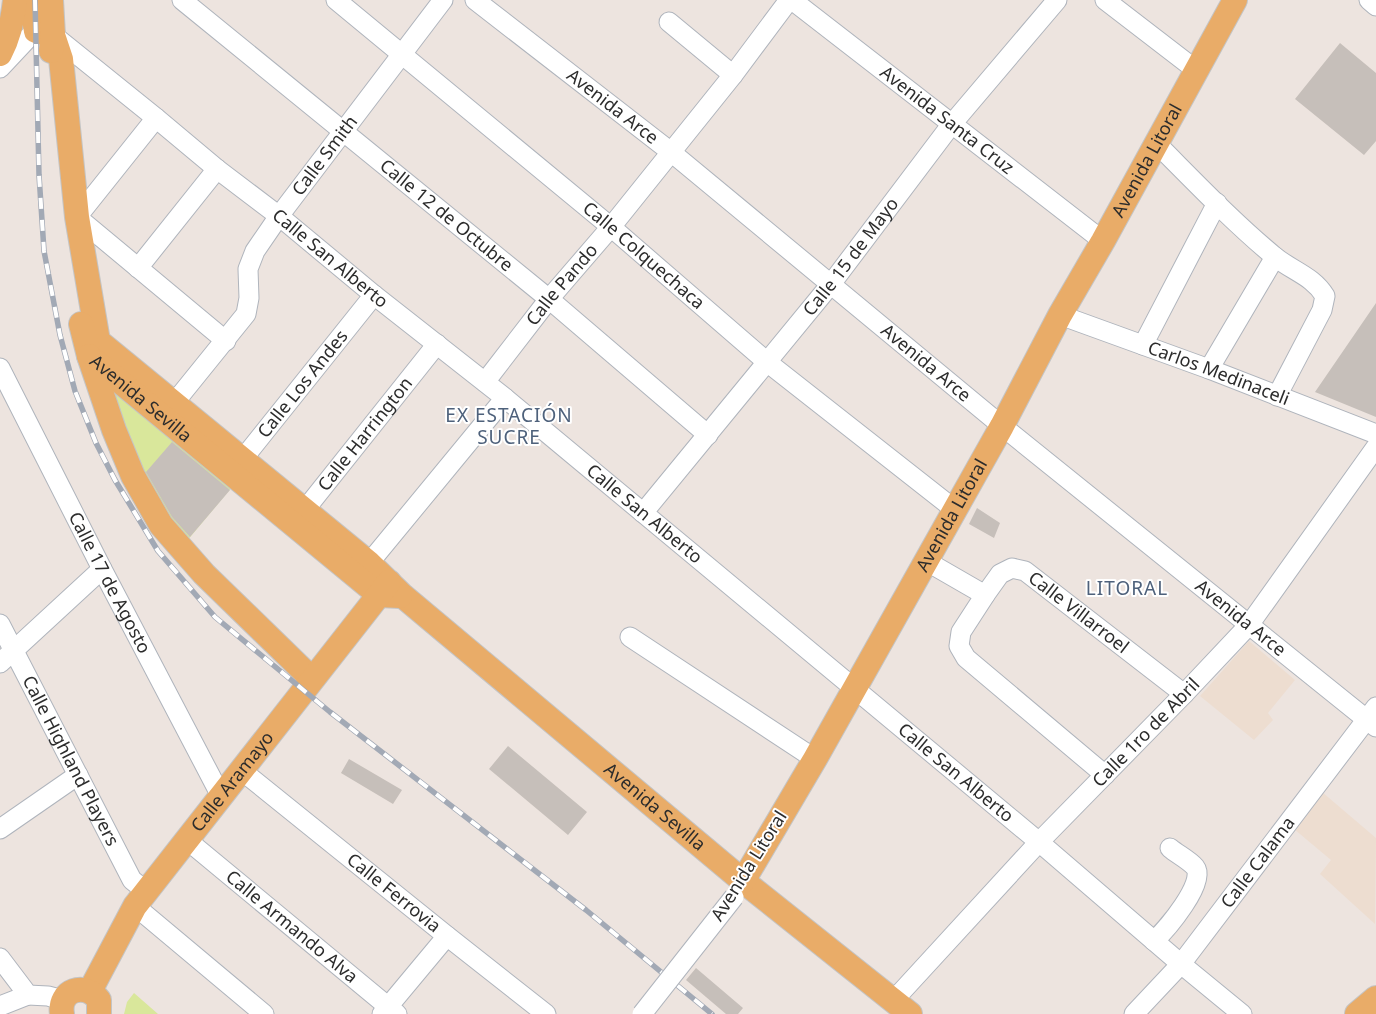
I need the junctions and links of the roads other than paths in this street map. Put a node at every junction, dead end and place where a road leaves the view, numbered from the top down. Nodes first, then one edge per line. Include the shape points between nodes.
1 (15, 0) edge
2 (31, 0) edge
3 (182, 0) edge
4 (336, 0) edge
5 (443, 0) edge
6 (475, 0) edge
7 (791, 0) edge
8 (1058, 0) edge
9 (1104, 0) edge
10 (1235, 0) edge
11 (1369, 0) edge
12 (1376, 6) edge
13 (51, 16) edge
14 (668, 22) dead end
15 (402, 53) junction
16 (0, 54) edge
17 (0, 68) edge
18 (1196, 70) junction
19 (733, 75) junction
20 (156, 118) junction
21 (951, 125) junction
22 (344, 132) junction
23 (1157, 144) junction
24 (671, 152) junction
25 (217, 169) junction
26 (1217, 203) junction
27 (279, 216) junction
28 (77, 217) junction
29 (611, 227) junction
30 (1103, 242) junction
31 (1275, 257) junction
32 (138, 268) junction
33 (831, 284) junction
34 (374, 295) junction
35 (549, 299) junction
36 (1060, 315) junction
37 (226, 341) junction
38 (437, 344) junction
39 (1143, 345) junction
40 (89, 356) junction
41 (767, 362) junction
42 (1209, 369) junction
43 (0, 370) edge
44 (485, 382) junction
45 (1277, 396) junction
46 (505, 398) junction
47 (169, 410) junction
48 (1002, 426) junction
49 (1376, 434) edge
50 (708, 435) junction
51 (1376, 447) edge
52 (237, 466) junction
53 (954, 509) junction
54 (643, 513) junction
55 (299, 517) junction
56 (926, 561) junction
57 (102, 569) junction
58 (363, 570) junction
59 (391, 591) junction
60 (985, 595) junction
61 (0, 624) edge
62 (1249, 625) junction
63 (630, 637) dead end
64 (14, 650) junction
65 (0, 663) edge
66 (312, 679) junction
67 (855, 688) junction
68 (1184, 694) junction
69 (1373, 718) edge
70 (815, 758) junction
71 (241, 770) junction
72 (1105, 775) junction
73 (78, 776) junction
74 (221, 796) junction
75 (0, 829) edge
76 (187, 840) junction
77 (1039, 842) junction
78 (1170, 848) dead end
79 (739, 889) junction
80 (141, 899) junction
81 (447, 936) junction
82 (1154, 941) junction
83 (0, 958) edge
84 (1181, 964) junction
85 (90, 991) junction
86 (28, 996) junction
87 (1376, 998) edge
88 (0, 1006) edge
89 (63, 1007) edge
90 (902, 1007) edge
91 (389, 1012) edge
92 (99, 1014) edge
93 (264, 1014) edge
94 (546, 1014) edge
95 (642, 1014) edge
96 (1134, 1014) edge
97 (1242, 1014) edge
98 (1357, 1014) edge

1 - 16 main road via 13,19
2 - 13 main road, Avenida Sevilla
3 - 22 street, Calle 12 de Octubre
4 - 15 street, Calle Colquechaca
5 - 15 street, Calle Smith
6 - 24 street, Avenida Arce
7 - 19 street, Calle Pando
7 - 21 street, Avenida Santa Cruz
8 - 21 street, Calle 15 de Mayo
9 - 18 street
10 - 18 main road, Avenida Litoral
11 - 12 street
13 - 17 street
13 - 20 street, Calle San Alberto
13 - 28 main road, Avenida Sevilla via 60,59
13 - 40 main road, Avenida Sevilla via 49,61 53,108 76,306
14 - 19 street
15 - 22 street, Calle Smith
15 - 29 street, Calle Colquechaca
18 - 23 main road, Avenida Litoral
19 - 24 street, Calle Pando
20 - 25 street, Calle San Alberto
20 - 28 street
21 - 30 street, Avenida Santa Cruz
21 - 33 street, Calle 15 de Mayo
22 - 27 street, Calle Smith
22 - 35 street, Calle 12 de Octubre
23 - 26 street
23 - 30 main road, Avenida Litoral
24 - 29 street, Calle Pando
24 - 33 street, Avenida Arce
25 - 27 street, Calle San Alberto
25 - 32 street
26 - 31 street
26 - 39 street
27 - 34 street, Calle San Alberto
27 - 37 street, Calle Smith via 255,251 248,269 246,314
28 - 32 street
28 - 47 main road, Avenida Sevilla via 98,341
29 - 35 street, Calle Pando
29 - 41 street, Calle Colquechaca
30 - 36 main road, Avenida Litoral
31 - 42 street
31 - 45 street via 1319,285 1325,296 1322,310
32 - 37 street
33 - 41 street, Calle 15 de Mayo
33 - 48 street, Avenida Arce
34 - 38 street, Calle San Alberto
34 - 52 street, Calle Los Andes
35 - 44 street, Calle Pando
35 - 50 street, Calle 12 de Octubre
36 - 39 street, Carlos Medinaceli
36 - 48 main road, Avenida Litoral
37 - 47 street, Calle Smith
38 - 44 street, Calle San Alberto
38 - 55 street, Calle Harrington
39 - 42 street, Carlos Medinaceli
40 - 47 main road, Avenida Sevilla
40 - 66 main road via 133,476 161,525 204,574
41 - 50 street, Calle 15 de Mayo
41 - 53 street, Calle Colquechaca
42 - 45 street, Carlos Medinaceli
43 - 57 street, Calle 17 de Agosto
44 - 46 street, Calle San Alberto
45 - 49 street, Carlos Medinaceli
46 - 54 street, Calle San Alberto
46 - 58 street
47 - 52 main road, Avenida Sevilla
48 - 53 main road, Avenida Litoral
48 - 62 street, Avenida Arce
50 - 54 street, Calle 15 de Mayo
51 - 62 street, Calle 1ro de Abril
52 - 55 main road, Avenida Sevilla
53 - 56 main road, Avenida Litoral
54 - 67 street, Calle San Alberto
55 - 58 main road, Avenida Sevilla
56 - 60 street
56 - 67 main road, Avenida Litoral
57 - 64 street
57 - 74 street, Calle 17 de Agosto
58 - 59 main road, Avenida Sevilla
59 - 66 main road, Calle Aramayo
59 - 79 main road, Avenida Sevilla
60 - 68 street, Calle Villarroel via 1000,574 1012,568 1025,570
60 - 72 street, Calle Villarroel via 961,632 959,646 966,658
61 - 64 street, Calle Highland Players
62 - 68 street, Calle 1ro de Abril
62 - 69 street, Avenida Arce
63 - 70 street
64 - 65 street
64 - 73 street, Calle Highland Players
66 - 71 main road, Calle Aramayo
67 - 70 main road, Avenida Litoral
67 - 77 street, Calle San Alberto
68 - 72 street, Calle 1ro de Abril
69 - 84 street, Calle Calama
70 - 79 main road, Avenida Litoral
71 - 74 main road, Calle Aramayo
71 - 81 street, Calle Ferrovia
72 - 77 street, Calle 1ro de Abril
73 - 75 street
73 - 80 street, Calle Highland Players
74 - 76 main road, Calle Aramayo
76 - 80 main road, Calle Aramayo
76 - 91 street, Calle Armando Alva
77 - 82 street, Calle San Alberto
77 - 90 street, Calle 1ro de Abril
78 - 82 street via 1196,868 1197,884
79 - 90 main road, Avenida Sevilla
79 - 95 street, Avenida Litoral, bridge
80 - 85 main road, Calle Aramayo
80 - 93 street, Calle Highland Players
81 - 91 street
81 - 94 street, Calle Ferrovia
82 - 84 street, Calle San Alberto
83 - 86 street
84 - 96 street, Calle Calama
84 - 97 street, Calle San Alberto
85 - 89 main road via 77,989 71,992
85 - 92 main road via 98,1000
86 - 88 street
86 - 89 street via 48,996
87 - 98 main road

